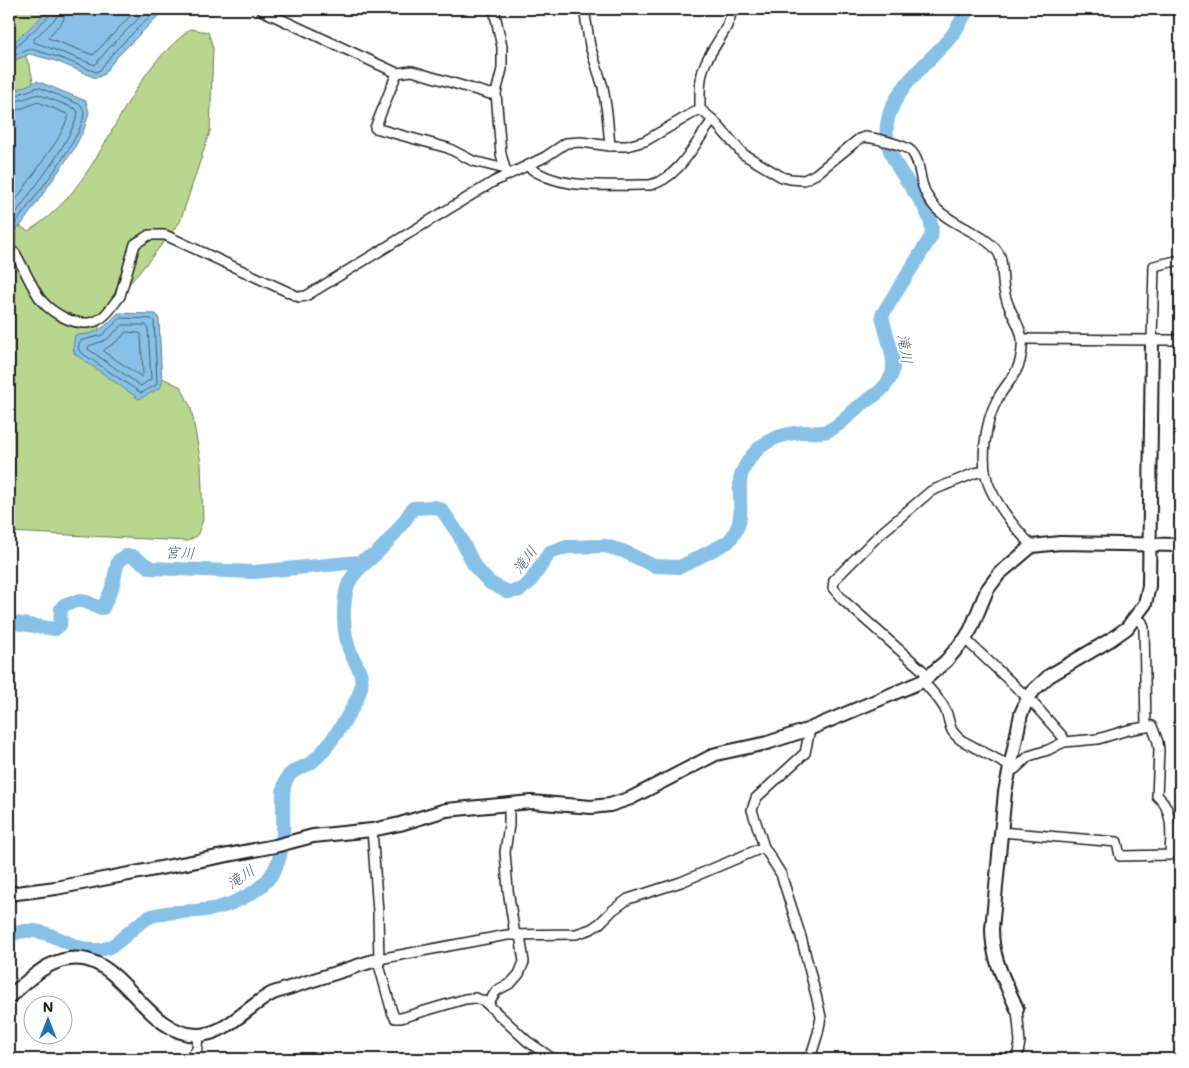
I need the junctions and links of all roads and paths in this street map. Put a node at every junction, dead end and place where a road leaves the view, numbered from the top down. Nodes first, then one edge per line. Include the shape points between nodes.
1 (496, 9) edge
2 (584, 9) edge
3 (732, 9) edge
4 (263, 11) dead end
5 (397, 73) junction
6 (496, 93) junction
7 (700, 108) junction
8 (714, 120) junction
9 (610, 146) junction
10 (527, 166) junction
11 (506, 172) junction
12 (9, 255) edge
13 (1180, 260) edge
14 (1023, 339) junction
15 (1152, 340) junction
16 (1180, 340) edge
17 (985, 471) junction
18 (1150, 544) junction
19 (1180, 545) edge
20 (1032, 546) junction
21 (1136, 618) junction
22 (965, 639) junction
23 (926, 678) junction
24 (1028, 698) junction
25 (1146, 727) junction
26 (807, 730) junction
27 (1064, 742) junction
28 (1010, 767) junction
29 (509, 803) junction
30 (372, 830) junction
31 (1001, 832) junction
32 (764, 847) junction
33 (9, 894) edge
34 (518, 935) junction
35 (379, 959) junction
36 (9, 997) edge
37 (488, 1004) junction
38 (1017, 1008) joint
39 (198, 1035) junction
40 (190, 1059) edge
41 (553, 1059) edge
42 (810, 1059) edge
43 (1017, 1059) edge

1 - 6 street via 502,47 502,69
2 - 9 street via 608,113
3 - 7 street via 699,82
4 - 5 street
5 - 6 street via 412,71
5 - 11 street via 375,128 448,148
6 - 11 street
7 - 8 street
7 - 9 street via 645,141
8 - 10 street via 693,150 660,183 557,182
8 - 14 street via 743,154 790,179 804,180 816,174 865,137 911,150 917,160 923,187 934,207 993,246 1000,257 1004,291
9 - 10 street via 566,142
10 - 11 street
11 - 12 street via 306,296 299,296 165,235 149,234 135,244 115,303 102,318 83,323 48,307 15,253
13 - 15 street via 1154,266
14 - 15 street
14 - 17 street via 1020,362 1013,379 997,399 989,418
15 - 16 street
15 - 18 street
17 - 20 street via 989,487 1000,505
17 - 23 street via 931,491 879,535 834,580 833,588 843,600
18 - 19 street
18 - 20 street via 1060,543
18 - 21 street via 1149,586 1145,604
20 - 22 street via 999,574 987,590
21 - 24 street via 1110,640 1049,676
21 - 25 street via 1144,628
22 - 23 street
22 - 24 street
23 - 26 street
23 - 28 street via 945,710 953,734
24 - 27 street
24 - 28 street via 1021,714
25 - 27 street via 1098,739
25 - 31 street via 1152,726 1158,742 1157,796 1170,821 1170,855 1120,856 1117,842
26 - 29 street via 716,754 631,798 610,805
26 - 32 street via 805,753 754,803 752,810
27 - 28 street via 1029,756 1015,769
28 - 31 street
29 - 30 street via 446,810
29 - 34 street via 505,852 508,890
30 - 33 street via 314,836 56,888
30 - 35 street
31 - 38 street via 992,946
32 - 34 street via 682,882 628,899 591,929 576,934
32 - 42 street via 781,874 821,1017
34 - 35 street
34 - 37 street via 524,962 519,974 496,992
35 - 37 street via 378,965 395,1018 465,999 475,998
35 - 39 street via 273,993 228,1025
36 - 39 street via 50,965 69,960 90,961 114,975 164,1024
37 - 41 street via 527,1041
38 - 43 street via 1020,1042
39 - 40 street via 197,1049

